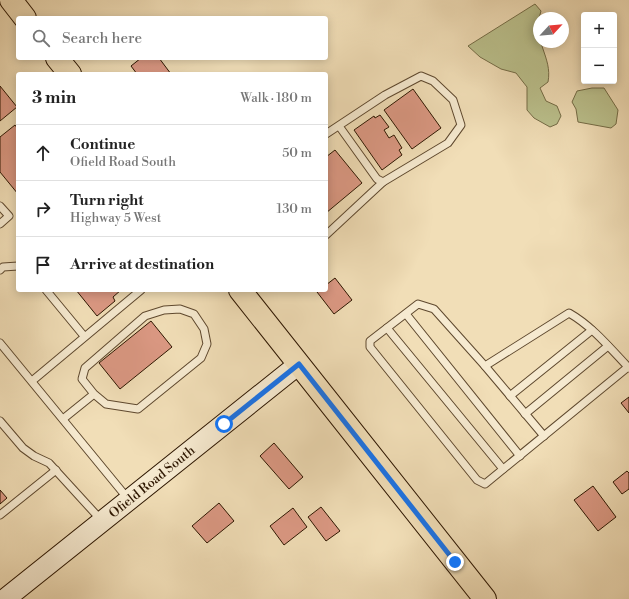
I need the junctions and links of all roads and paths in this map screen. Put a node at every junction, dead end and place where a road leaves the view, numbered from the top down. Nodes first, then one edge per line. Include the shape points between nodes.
1 (11, 0) edge
2 (23, 16) edge
3 (59, 60) edge
4 (68, 72) edge
5 (339, 126) junction
6 (328, 133) edge
7 (383, 182) junction
8 (0, 206) edge
9 (0, 224) edge
10 (328, 233) edge
11 (16, 266) edge
12 (0, 270) edge
13 (48, 292) edge
14 (139, 292) edge
15 (242, 292) edge
16 (406, 314) junction
17 (387, 328) junction
18 (592, 330) junction
19 (84, 336) junction
20 (0, 342) edge
21 (608, 346) junction
22 (299, 364) junction
23 (485, 366) junction
24 (629, 368) edge
25 (32, 381) junction
26 (94, 394) junction
27 (510, 396) junction
28 (525, 414) junction
29 (63, 419) junction
30 (0, 421) edge
31 (544, 436) junction
32 (520, 456) junction
33 (504, 469) junction
34 (56, 470) junction
35 (129, 500) junction
36 (0, 515) edge
37 (103, 521) junction
38 (5, 599) edge
39 (485, 599) edge

1 - 2 main road
3 - 4 main road
5 - 6 lane
5 - 7 lane via 377,179
5 - 7 lane via 385,95 421,76 433,81 453,100 461,125 448,143
7 - 10 lane
8 - 9 lane via 9,216
11 - 12 lane via 3,267
13 - 19 lane
14 - 19 lane
15 - 22 main road
16 - 17 lane
16 - 23 lane via 418,304 434,309
16 - 32 lane
17 - 33 lane
17 - 33 lane via 370,342 370,347 477,480 485,484
18 - 21 lane
18 - 23 lane via 584,321 569,312
18 - 27 lane
19 - 25 lane
20 - 25 lane
21 - 24 lane
21 - 28 lane
22 - 35 street, Ofield Road South
22 - 39 main road
23 - 27 lane
24 - 31 lane
25 - 29 lane
26 - 26 lane via 106,404 138,409 202,358 207,344 204,328 194,314 180,309 164,310 145,316 85,368 82,379
26 - 29 lane
27 - 28 lane
28 - 31 lane
29 - 35 lane
30 - 34 lane via 23,448
31 - 32 lane
32 - 33 lane
34 - 36 lane
34 - 37 lane
35 - 37 street, Ofield Road South
37 - 38 street, Ofield Road South

